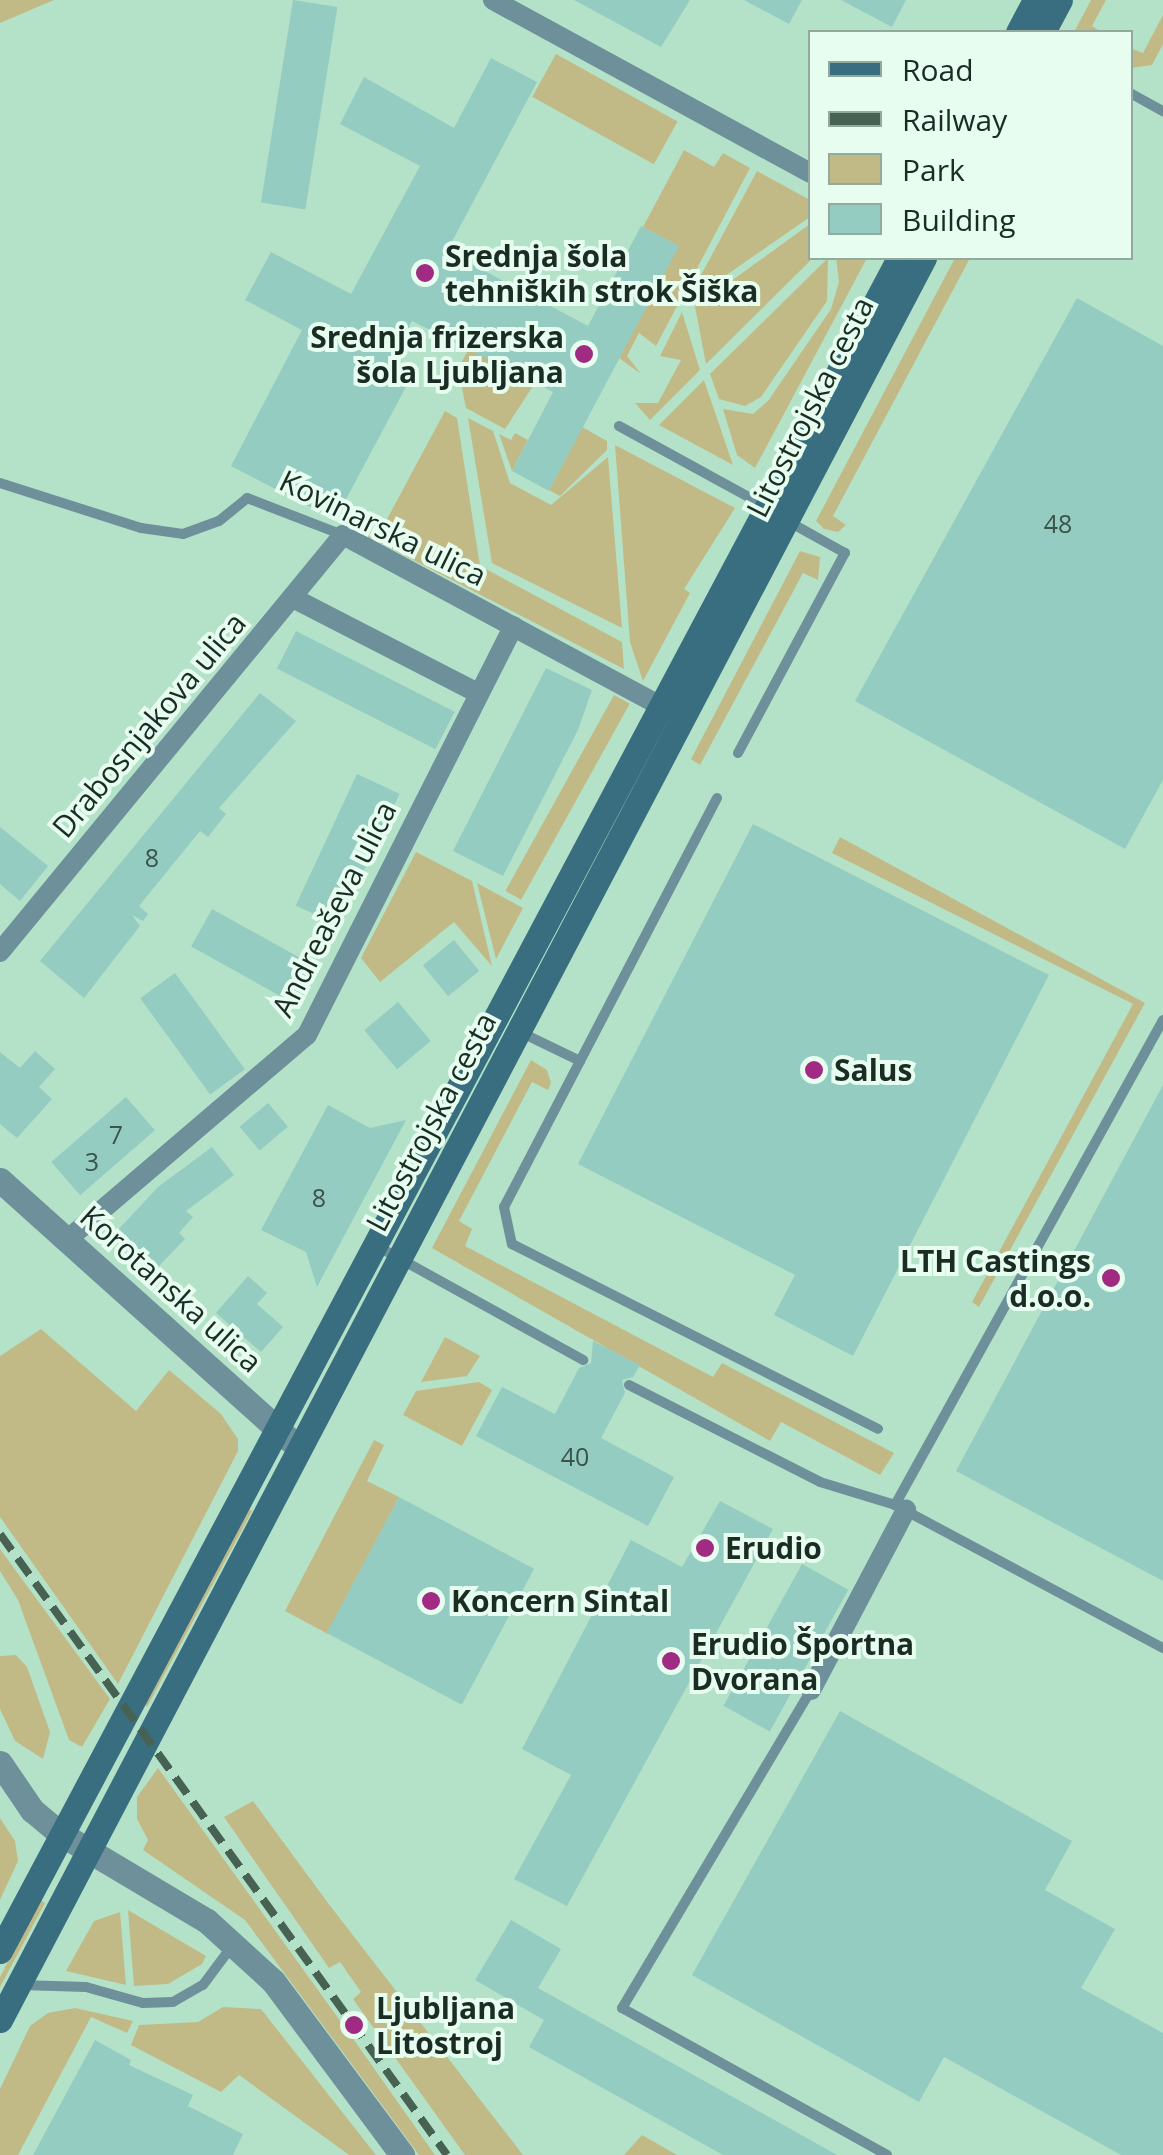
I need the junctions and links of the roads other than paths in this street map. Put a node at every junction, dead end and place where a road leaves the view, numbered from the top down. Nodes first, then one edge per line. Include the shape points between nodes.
1 (493, 0) edge
2 (1035, 0) edge
3 (1060, 0) edge
4 (1019, 30) edge
5 (1043, 30) edge
6 (1133, 96) edge
7 (1163, 111) edge
8 (808, 172) edge
9 (898, 260) edge
10 (923, 260) edge
11 (619, 426) dead end
12 (0, 484) edge
13 (766, 506) junction
14 (788, 522) junction
15 (343, 536) junction
16 (292, 598) junction
17 (514, 626) junction
18 (478, 694) junction
19 (660, 705) junction
20 (683, 718) junction
21 (738, 754) dead end
22 (717, 798) dead end
23 (0, 952) edge
24 (1163, 1020) edge
25 (507, 1024) junction
26 (580, 1062) junction
27 (0, 1180) edge
28 (68, 1239) junction
29 (386, 1250) junction
30 (584, 1360) dead end
31 (628, 1386) dead end
32 (277, 1428) junction
33 (878, 1428) dead end
34 (297, 1447) junction
35 (246, 1486) junction
36 (269, 1499) junction
37 (901, 1507) junction
38 (1163, 1648) edge
39 (810, 1690) joint
40 (0, 1763) edge
41 (61, 1834) junction
42 (88, 1851) junction
43 (234, 1943) junction
44 (1, 1947) edge
45 (20, 1985) junction
46 (0, 2020) edge
47 (402, 2155) edge
48 (887, 2155) edge

1 - 8 street
2 - 4 main road
3 - 5 main road
6 - 7 lane
9 - 13 main road, Litostrojska cesta
10 - 14 main road, Litostrojska cesta
11 - 13 lane
12 - 15 lane, Kovinarska ulica via 184,534 220,521 247,498
13 - 14 lane
13 - 19 main road, Litostrojska cesta
14 - 20 main road, Litostrojska cesta
14 - 21 lane via 846,554
15 - 16 street, Drabosnjakova ulica
15 - 17 street, Kovinarska ulica
16 - 18 street
16 - 23 street, Drabosnjakova ulica
17 - 18 street
17 - 19 street, Kovinarska ulica
18 - 28 street, Andreaševa ulica via 306,1036
19 - 20 street, Kovinarska ulica
19 - 25 main road, Litostrojska cesta
20 - 25 main road, Litostrojska cesta
22 - 26 lane
24 - 37 lane
25 - 26 lane
25 - 29 main road, Litostrojska cesta
26 - 33 lane via 504,1208 512,1244
27 - 28 street, Korotanska ulica
28 - 32 street, Korotanska ulica
29 - 30 lane
29 - 32 main road, Litostrojska cesta
29 - 34 main road, Litostrojska cesta
31 - 37 lane via 820,1482
32 - 34 street, Korotanska ulica
32 - 35 main road, Litostrojska cesta
34 - 36 main road, Litostrojska cesta
35 - 36 main road
35 - 41 main road, Litostrojska cesta
36 - 42 main road, Litostrojska cesta
37 - 38 lane
37 - 39 street
39 - 48 lane via 622,2008
40 - 41 street via 32,1810
41 - 42 street
41 - 44 main road, Litostrojska cesta
42 - 43 street
42 - 45 main road, Litostrojska cesta
43 - 45 lane via 203,1985 173,2002 86,1987
43 - 47 street via 299,2012
45 - 46 main road, Litostrojska cesta

